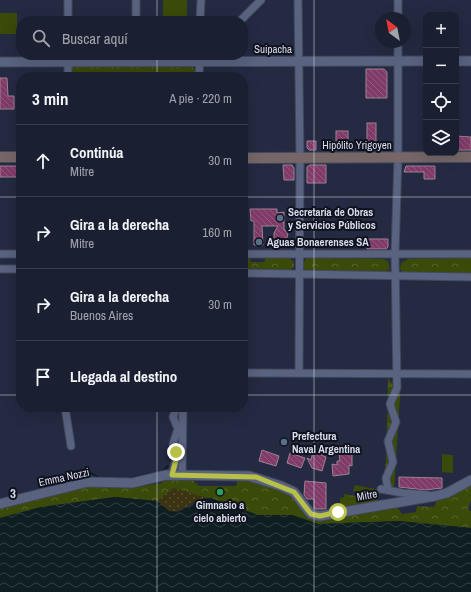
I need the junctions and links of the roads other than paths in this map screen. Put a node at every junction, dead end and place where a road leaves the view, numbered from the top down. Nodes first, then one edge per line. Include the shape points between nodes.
1 (68, 0) edge
2 (136, 0) edge
3 (201, 0) edge
4 (261, 0) edge
5 (298, 0) edge
6 (398, 0) edge
7 (398, 12) edge
8 (68, 16) edge
9 (136, 16) edge
10 (200, 16) edge
11 (245, 16) edge
12 (398, 48) edge
13 (248, 59) edge
14 (34, 60) edge
15 (68, 60) edge
16 (202, 60) edge
17 (299, 61) junction
18 (398, 61) junction
19 (423, 61) edge
20 (459, 61) edge
21 (471, 61) edge
22 (0, 62) edge
23 (68, 72) edge
24 (200, 72) edge
25 (0, 157) edge
26 (16, 157) edge
27 (300, 157) junction
28 (398, 157) junction
29 (471, 157) edge
30 (248, 158) edge
31 (0, 254) edge
32 (16, 254) edge
33 (248, 254) edge
34 (299, 254) junction
35 (395, 254) junction
36 (471, 254) edge
37 (0, 269) edge
38 (16, 269) edge
39 (248, 274) edge
40 (299, 274) junction
41 (396, 277) junction
42 (471, 277) edge
43 (248, 373) edge
44 (299, 373) junction
45 (396, 374) junction
46 (471, 374) edge
47 (66, 412) edge
48 (175, 412) edge
49 (183, 412) edge
50 (71, 446) dead end
51 (172, 475) junction
52 (182, 475) junction
53 (471, 480) edge
54 (435, 496) junction
55 (0, 504) edge

1 - 8 street
2 - 9 street
3 - 10 street
4 - 11 street
5 - 17 street
6 - 7 street
12 - 18 street
13 - 17 street, Suipacha
14 - 22 street, Suipacha
15 - 23 street
16 - 24 street
17 - 18 street, Suipacha
17 - 27 street
18 - 19 street, Suipacha
18 - 28 street
20 - 21 street
25 - 26 main road
27 - 28 main road, Hipólito Yrigoyen
27 - 30 main road, Hipólito Yrigoyen
27 - 34 street
28 - 29 main road, Hipólito Yrigoyen
28 - 35 street
31 - 32 street
33 - 34 street
34 - 35 street
34 - 40 street
35 - 36 street
35 - 41 street
37 - 38 street
39 - 40 street
40 - 41 street
40 - 44 street
41 - 42 street
41 - 45 street
43 - 44 street
44 - 45 street
45 - 46 street
45 - 54 street via 397,388 390,404 396,422 388,441 393,462 384,489
47 - 50 street
48 - 51 street via 173,417 178,429 173,444 177,456
49 - 52 street
51 - 52 street, Emma Nozzi
51 - 55 street, Emma Nozzi via 132,483 84,483
52 - 54 street, Mitre via 256,477 294,492 314,516
53 - 54 street, Mitre via 447,493

